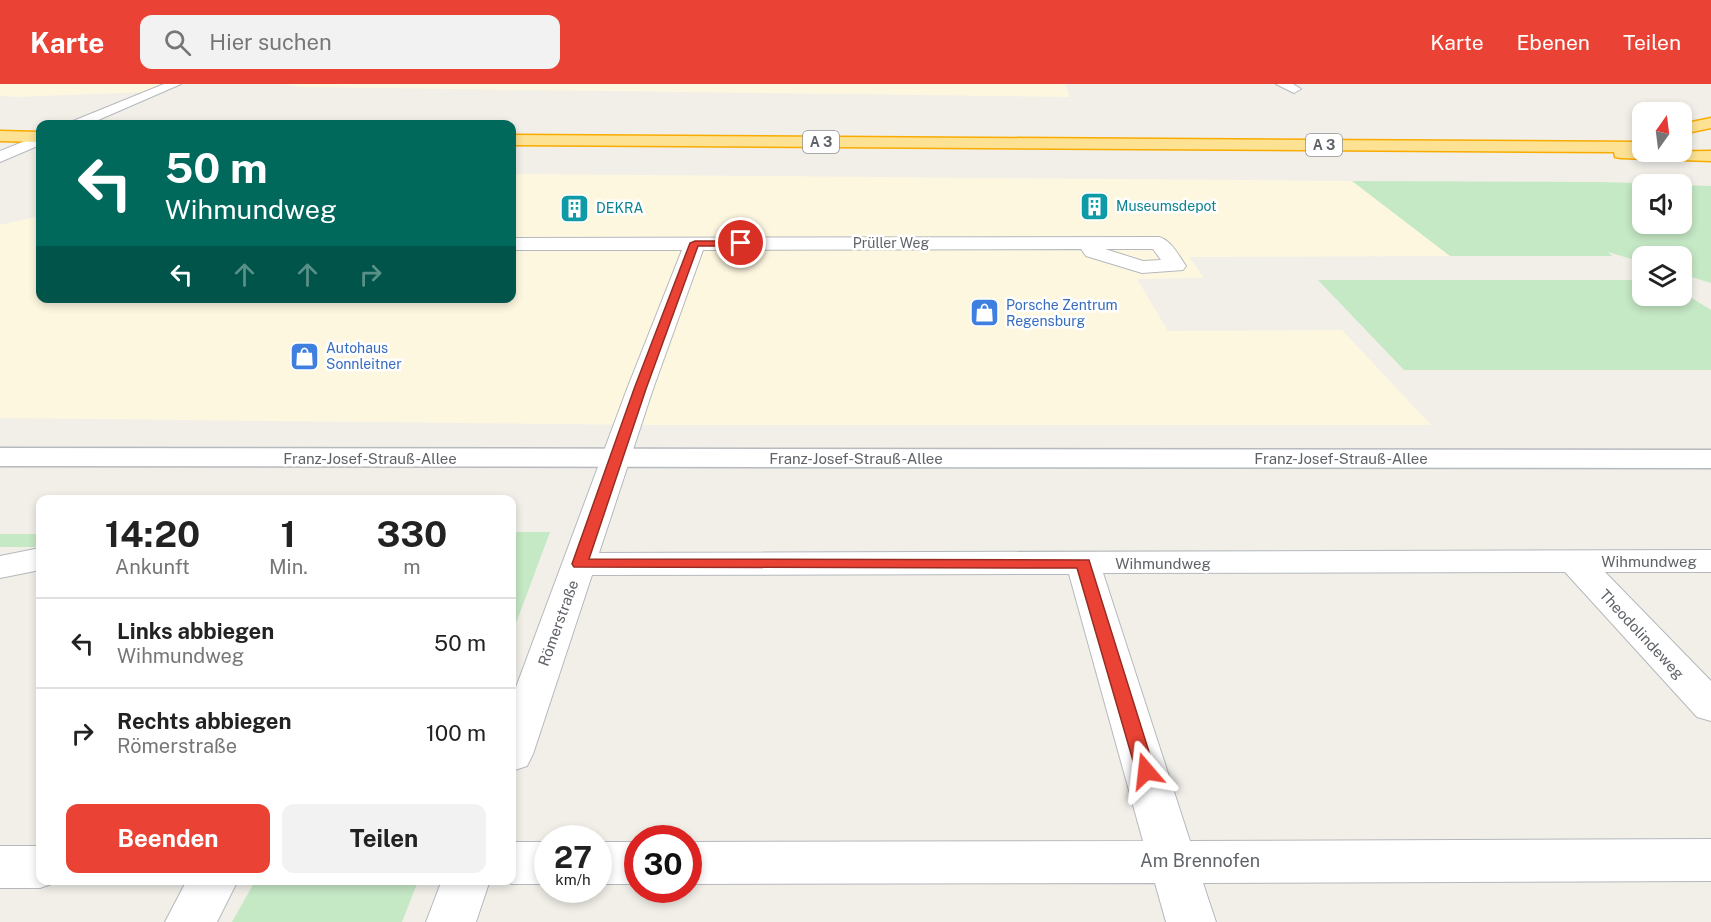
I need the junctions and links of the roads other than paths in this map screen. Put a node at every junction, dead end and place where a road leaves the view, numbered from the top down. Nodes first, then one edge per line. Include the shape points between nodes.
1 (175, 84) edge
2 (89, 120) edge
3 (1711, 123) edge
4 (1692, 127) edge
5 (0, 128) edge
6 (36, 128) edge
7 (516, 131) edge
8 (1632, 132) edge
9 (0, 136) edge
10 (1469, 137) junction
11 (36, 138) edge
12 (1632, 138) edge
13 (1692, 138) edge
14 (1711, 139) edge
15 (36, 140) edge
16 (516, 140) edge
17 (1517, 146) junction
18 (1632, 147) edge
19 (1692, 147) edge
20 (1711, 147) edge
21 (4, 155) edge
22 (1711, 156) edge
23 (695, 243) junction
24 (1087, 243) dead end
25 (516, 244) edge
26 (0, 457) edge
27 (616, 458) junction
28 (1711, 459) edge
29 (36, 560) edge
30 (1574, 561) junction
31 (1711, 561) edge
32 (1083, 563) junction
33 (580, 564) junction
34 (2, 569) edge
35 (1711, 706) edge
36 (516, 743) edge
37 (1173, 860) junction
38 (1711, 860) edge
39 (516, 863) edge
40 (534, 863) edge
41 (702, 863) edge
42 (211, 885) edge
43 (464, 885) edge
44 (190, 922) edge
45 (451, 922) edge
46 (1191, 922) edge

1 - 2 street
3 - 4 highway
5 - 6 highway
7 - 10 highway, A 3
8 - 10 highway, A 3
9 - 11 highway
10 - 12 highway, A 3
13 - 14 highway
15 - 21 street
16 - 17 highway, A 3
17 - 18 highway, A 3
17 - 22 highway, A 3 via 1569,152
19 - 20 highway
23 - 24 street, Prüller Weg
23 - 25 street, Prüller Weg
23 - 27 street
26 - 27 street, Franz-Josef-Strauß-Allee
27 - 28 street, Franz-Josef-Strauß-Allee
27 - 33 street, Römerstraße
29 - 34 street
30 - 31 street, Wihmundweg
30 - 32 street, Wihmundweg
30 - 35 street, Theodolindeweg
32 - 33 street, Wihmundweg
32 - 37 street
33 - 36 street, Römerstraße
37 - 38 street, Am Brennofen
37 - 41 street, Am Brennofen
37 - 46 street
39 - 40 street
42 - 44 street
43 - 45 street

